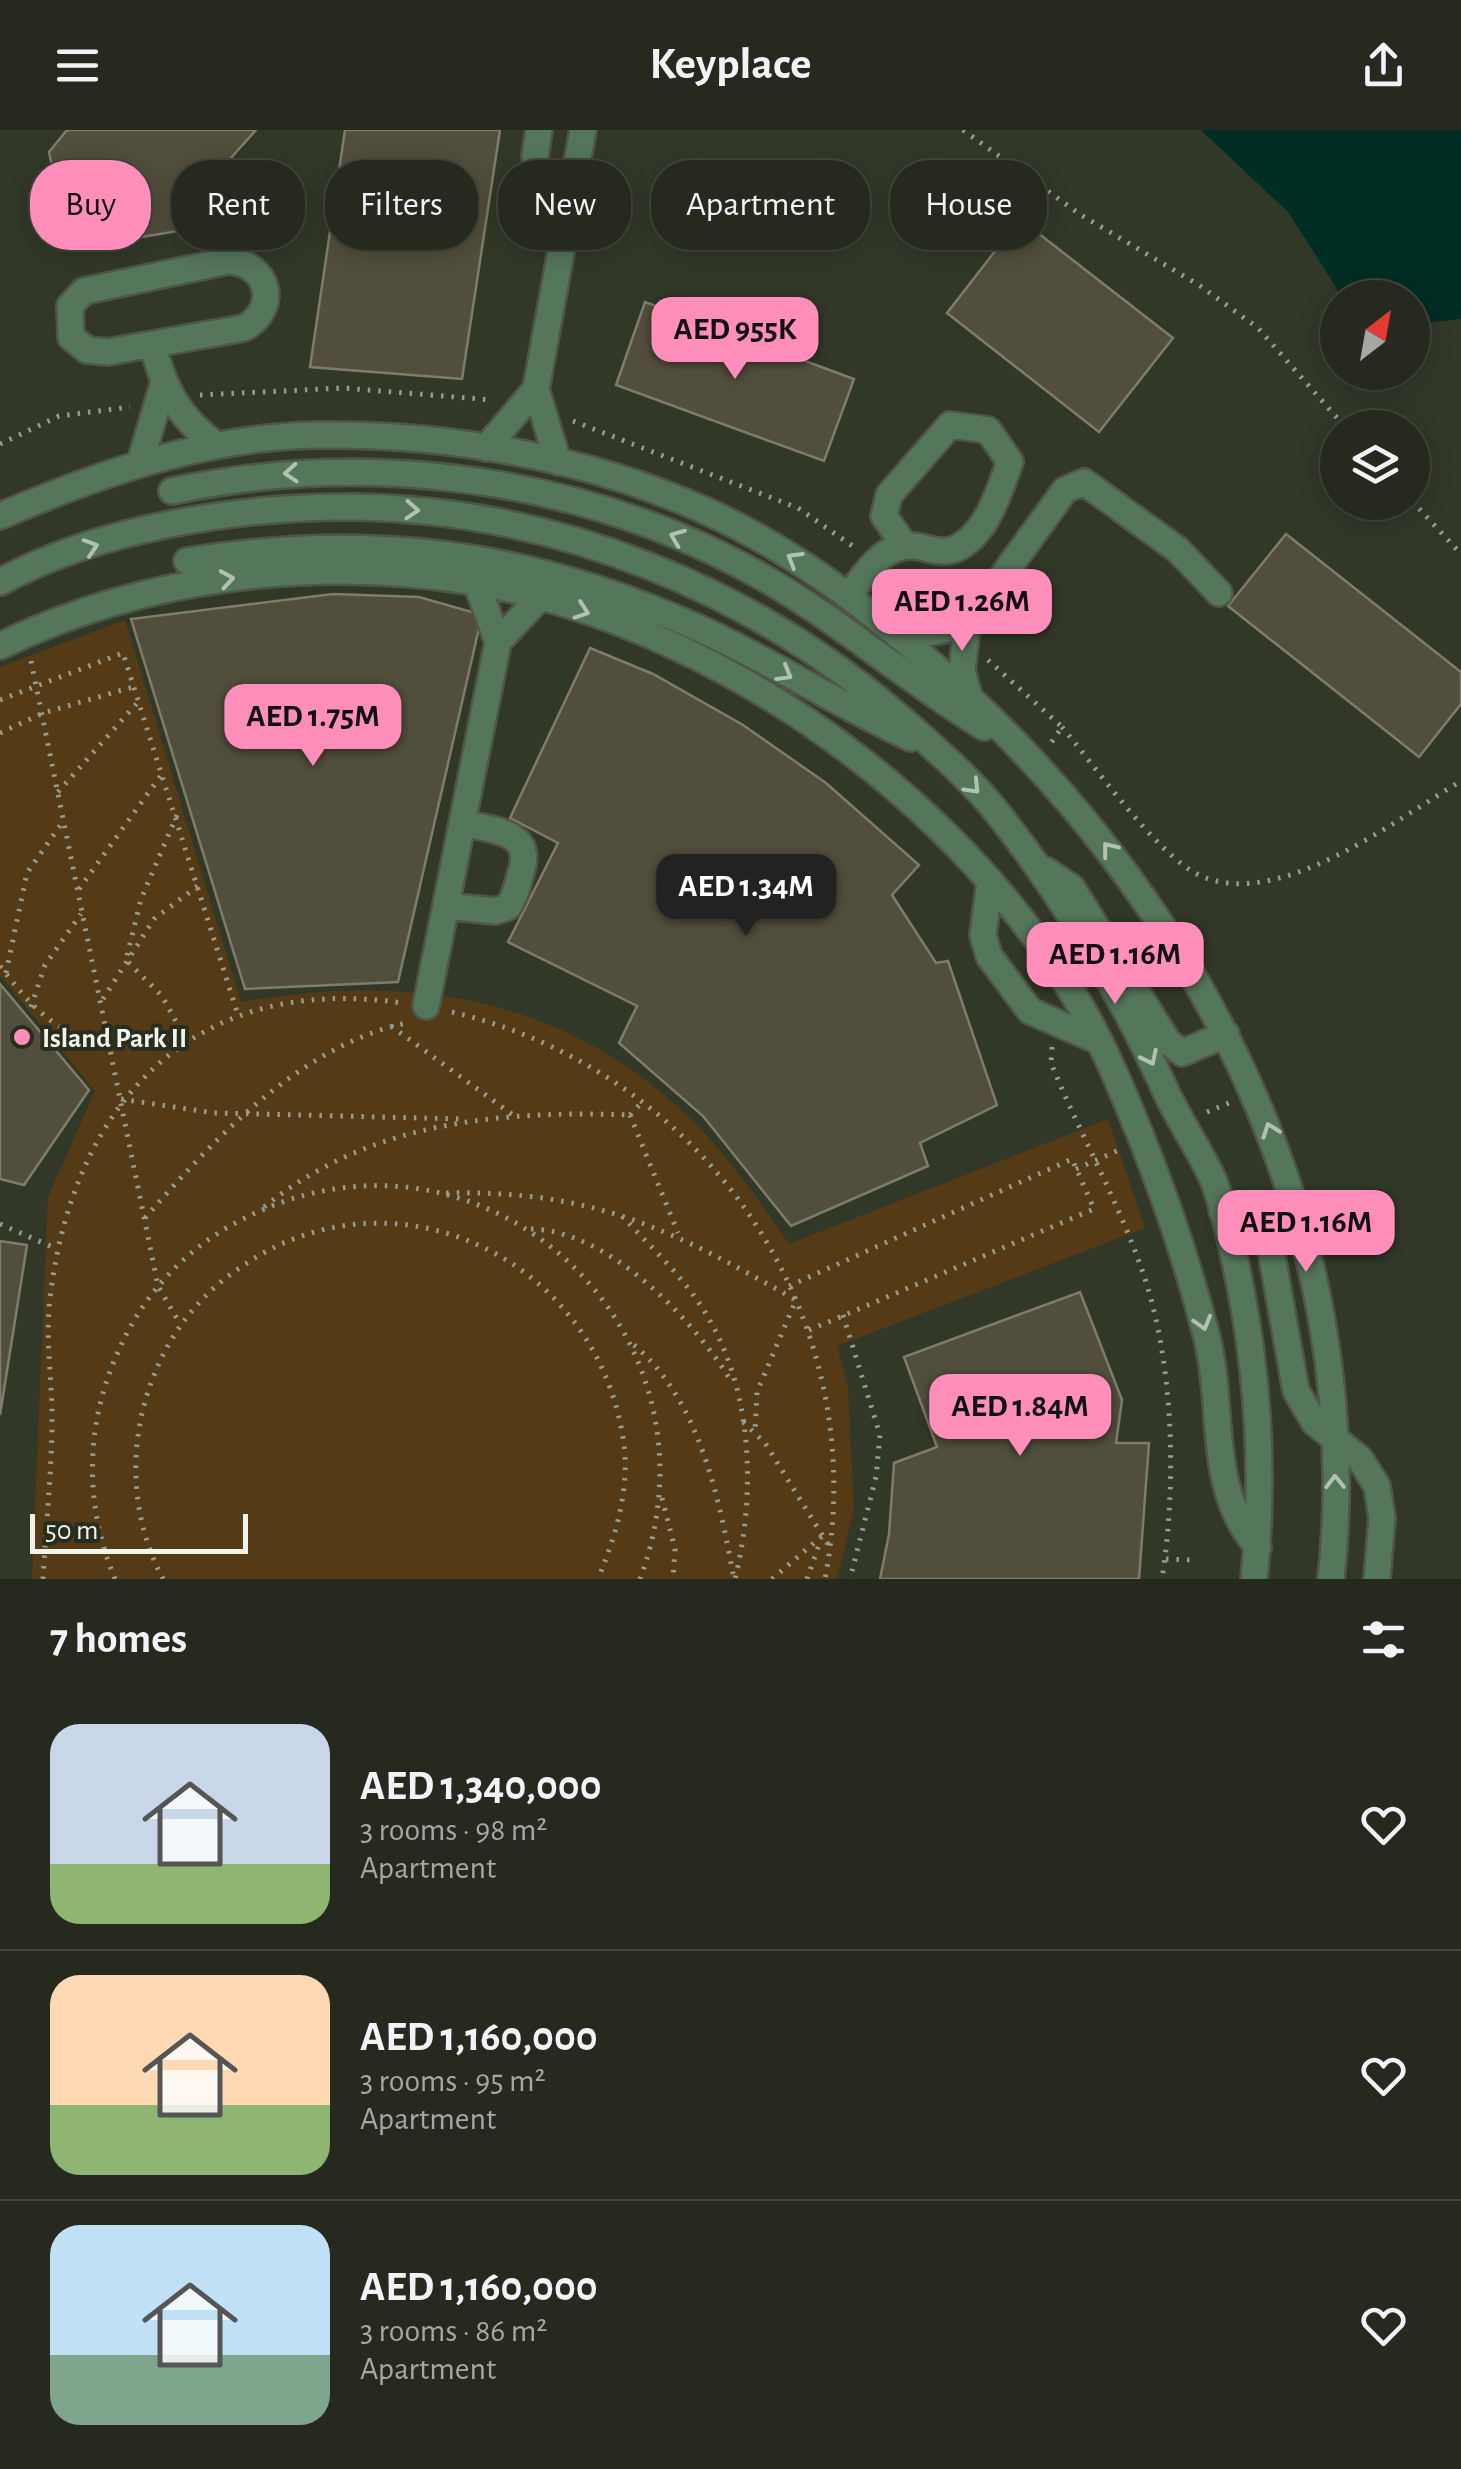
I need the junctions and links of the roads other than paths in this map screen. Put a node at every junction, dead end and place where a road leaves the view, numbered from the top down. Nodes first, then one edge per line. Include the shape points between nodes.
1 (584, 130) edge
2 (153, 345) junction
3 (165, 396) junction
4 (529, 398) junction
5 (216, 445) junction
6 (486, 448) junction
7 (140, 462) junction
8 (558, 462) junction
9 (172, 491) dead end
10 (0, 516) edge
11 (905, 546) junction
12 (186, 561) dead end
13 (0, 582) edge
14 (476, 582) junction
15 (1219, 593) dead end
16 (850, 596) junction
17 (540, 597) junction
18 (967, 625) junction
19 (902, 638) junction
20 (12, 640) edge
21 (498, 642) junction
22 (970, 697) junction
23 (936, 750) junction
24 (1028, 752) junction
25 (462, 822) junction
26 (1028, 858) junction
27 (990, 881) junction
28 (446, 906) junction
29 (429, 1015) road end
30 (1226, 1034) junction
31 (1099, 1041) junction
32 (1222, 1210) junction
33 (1335, 1440) junction
34 (1258, 1547) junction
35 (1254, 1579) edge
36 (1331, 1579) edge
37 (1377, 1579) edge

1 - 4 street
2 - 2 street via 254,322 266,304 264,282 249,265 228,261 94,288 70,306 71,337 87,350
2 - 3 street
3 - 5 street
3 - 7 street
4 - 6 street
4 - 8 street
5 - 6 street via 312,435
5 - 7 street
6 - 8 street
7 - 10 street
16 -> 8 street via 765,540 706,511
24 -> 9 street via 756,574 593,507 474,481 353,470 247,477
11 - 11 street via 938,552 959,547 992,512 1010,462 988,430 950,425 889,495 884,516
11 - 16 street via 875,561
12 -> 23 street via 340,546 462,555 531,570 695,626
13 -> 23 street via 114,540 264,510 375,508 494,521 602,549 747,611 836,667
14 - 17 street
20 -> 14 street via 150,596 243,576 362,571
14 - 21 street
15 - 18 street via 1178,550 1084,482 1065,490
16 - 19 street
17 - 21 street
17 -> 27 street via 652,639 809,722 910,800
18 - 19 street
18 - 22 street via 962,671
19 - 22 street
21 - 25 street
22 - 24 street
23 -> 26 street via 996,810
30 -> 24 street via 1120,864
25 - 28 street
25 - 28 street via 512,834 525,855 508,907
26 - 30 street via 1072,888 1168,1042 1182,1052
26 -> 32 street via 1128,1012
27 - 31 street
27 - 31 street via 982,935 989,956 1021,1002
28 - 29 street
33 -> 30 street via 1324,1329 1297,1210 1256,1091
31 -> 34 street via 1152,1166 1196,1300 1216,1382 1223,1485
32 - 33 street via 1248,1209 1267,1228 1296,1390
32 - 34 street via 1253,1361
36 -> 33 street
33 - 37 street via 1360,1459 1377,1486
34 - 35 street

